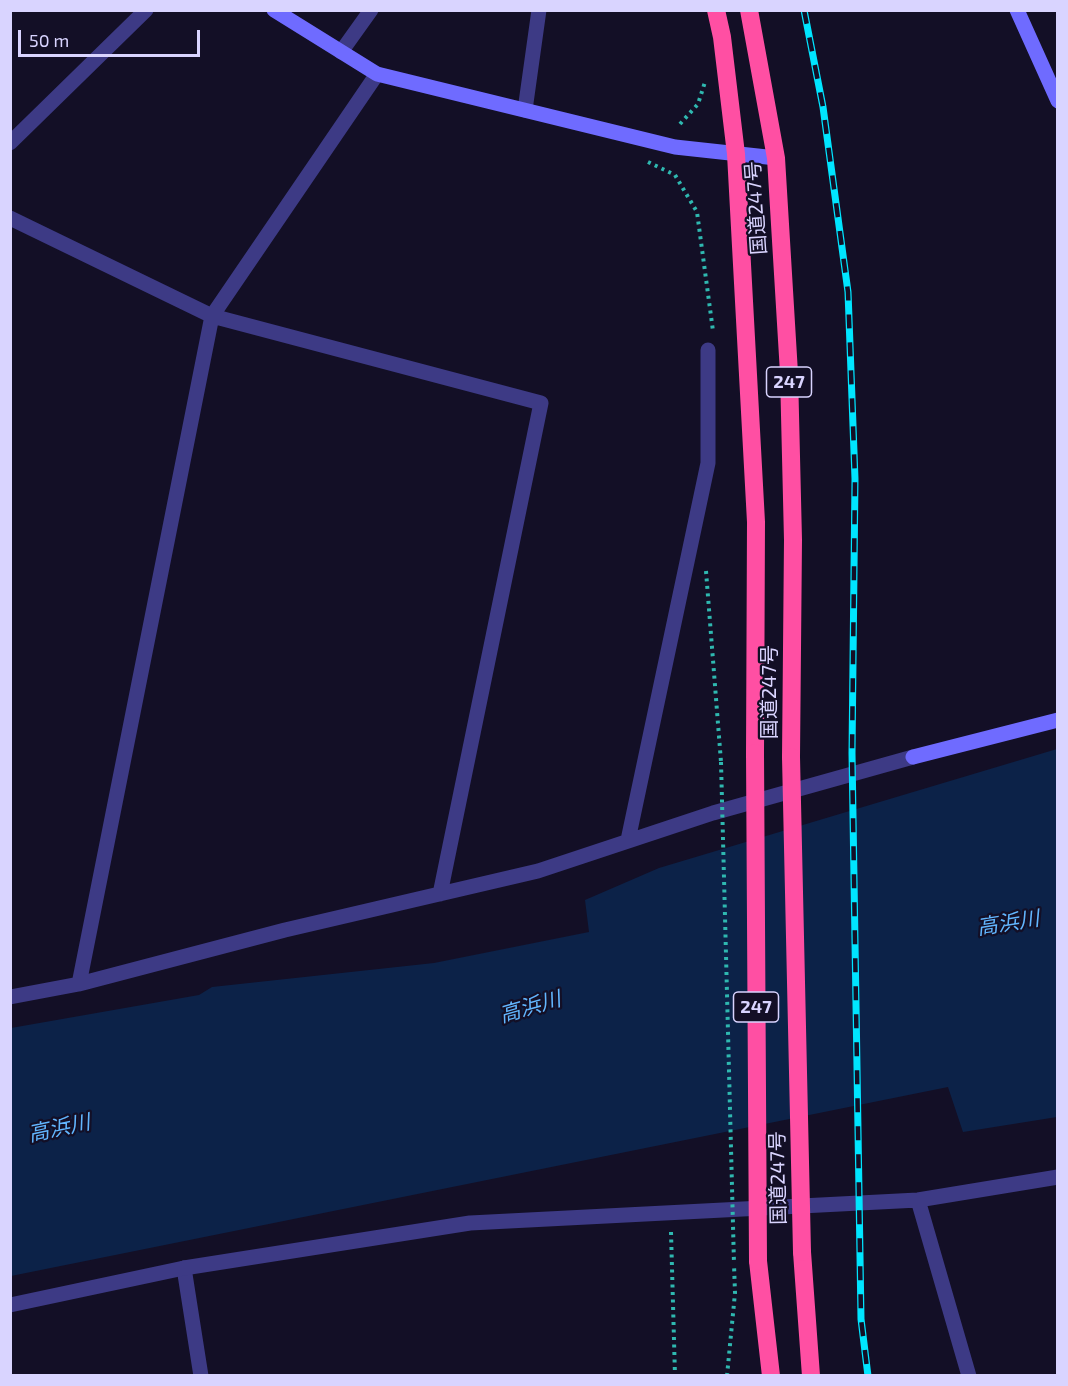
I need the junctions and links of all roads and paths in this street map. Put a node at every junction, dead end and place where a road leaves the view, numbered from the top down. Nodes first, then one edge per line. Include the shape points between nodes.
1 (146, 10) edge
2 (274, 10) edge
3 (370, 10) edge
4 (539, 10) edge
5 (716, 10) edge
6 (749, 10) edge
7 (1017, 10) edge
8 (341, 52) junction
9 (706, 72) dead end
10 (377, 74) junction
11 (1058, 101) edge
12 (525, 110) junction
13 (680, 124) dead end
14 (10, 143) edge
15 (736, 154) junction
16 (776, 158) junction
17 (10, 218) edge
18 (212, 316) junction
19 (708, 350) dead end
20 (706, 564) dead end
21 (1058, 720) edge
22 (628, 840) junction
23 (440, 894) junction
24 (79, 984) junction
25 (10, 997) edge
26 (1058, 1177) edge
27 (918, 1200) junction
28 (671, 1213) junction
29 (184, 1268) junction
30 (10, 1305) edge
31 (201, 1376) edge
32 (675, 1376) edge
33 (727, 1376) edge
34 (771, 1376) edge
35 (811, 1376) edge
36 (969, 1376) edge

1 - 14 street
2 - 8 street
3 - 8 street
4 - 12 street
5 - 15 highway, 国道247号 / 247
6 - 16 highway, 国道247号 / 247
7 - 11 street
8 - 10 street
9 - 13 path via 698,104
10 - 12 street
10 - 18 street
12 - 15 street via 675,147
15 - 16 street
15 - 34 highway, 国道247号 / 247, bridge via 756,522 758,1261
16 - 35 highway, 国道247号 / 247, bridge via 789,374 793,540 791,757 802,1252
17 - 18 street
18 - 23 street via 541,403
18 - 24 street
19 - 22 street via 708,463
20 - 33 path, bridge via 721,762 735,1293
21 - 22 street via 913,757
22 - 23 street via 538,871
23 - 24 street
24 - 25 street
26 - 27 street
27 - 28 street
27 - 36 street
28 - 29 street via 470,1223
28 - 32 path
29 - 30 street
29 - 31 street

